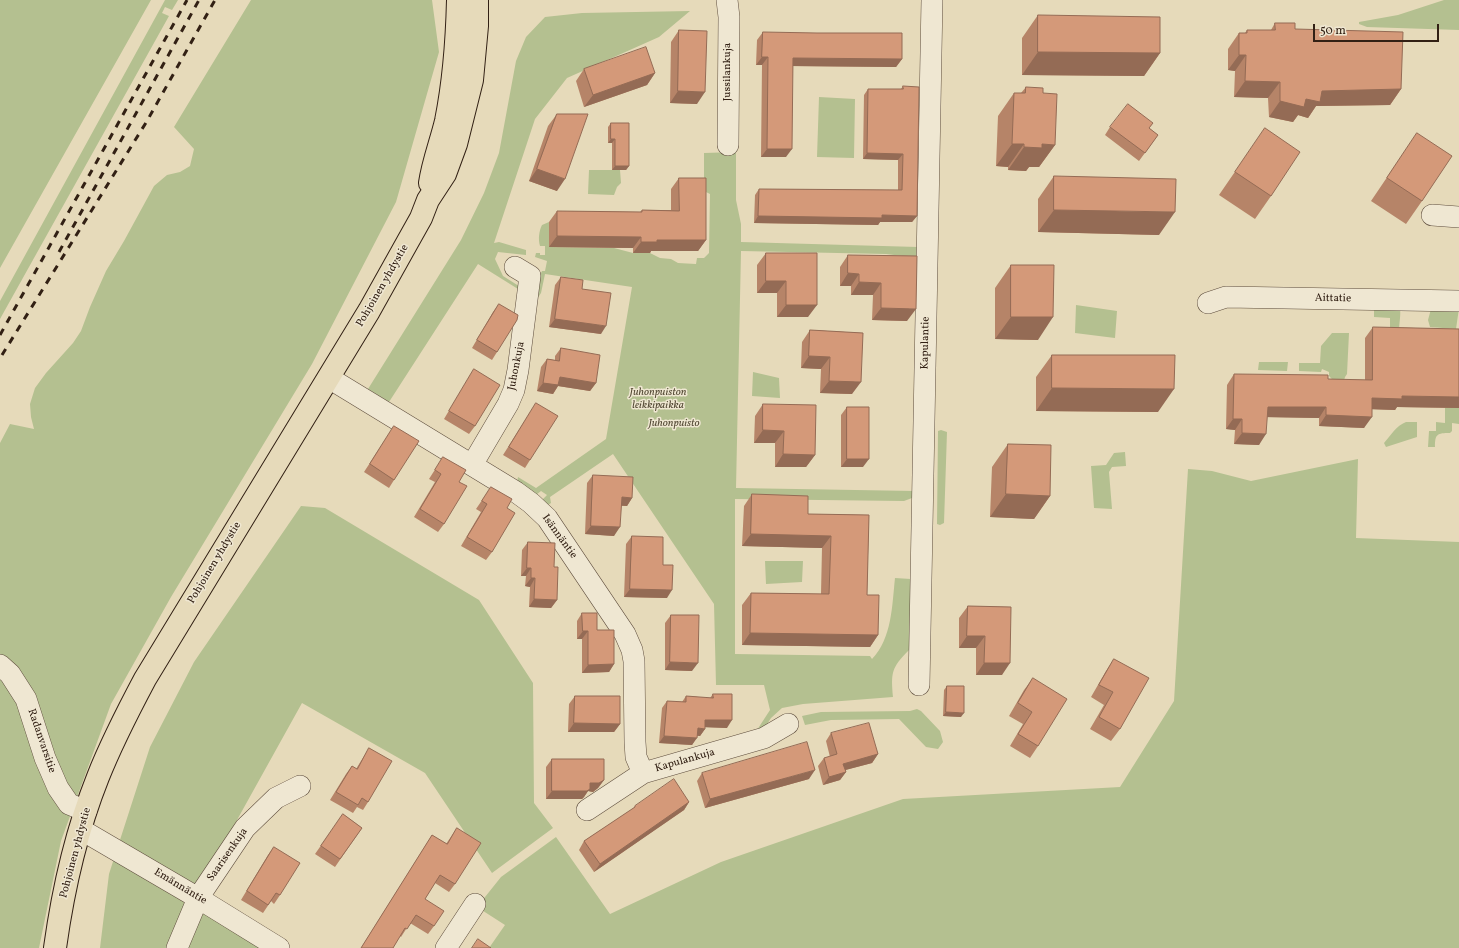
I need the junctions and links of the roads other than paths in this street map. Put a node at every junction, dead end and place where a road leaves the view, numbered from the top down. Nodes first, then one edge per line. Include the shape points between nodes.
1 (458, 0) edge
2 (477, 0) edge
3 (727, 0) edge
4 (932, 0) edge
5 (728, 145) dead end
6 (428, 200) junction
7 (1432, 215) dead end
8 (1459, 217) edge
9 (515, 267) dead end
10 (1459, 301) edge
11 (1208, 303) dead end
12 (329, 378) junction
13 (472, 464) junction
14 (0, 665) edge
15 (919, 685) dead end
16 (788, 724) dead end
17 (643, 773) junction
18 (300, 786) dead end
19 (587, 810) dead end
20 (83, 820) junction
21 (198, 898) junction
22 (475, 904) dead end
23 (55, 948) edge
24 (177, 948) edge
25 (279, 948) edge
26 (446, 948) edge

1 - 6 main road, Pohjoinen yhdystie via 453,79 446,122 432,168
2 - 6 main road, Pohjoinen yhdystie via 475,54 469,96 445,174
3 - 5 street, Jussilankuja
4 - 15 street, Kapulantie
6 - 12 main road, Pohjoinen yhdystie via 407,244
7 - 8 street
9 - 13 street, Juhonkuja via 530,276 514,390
10 - 11 street, Aittatie via 1226,297
12 - 13 street, Isännäntie
12 - 20 main road, Pohjoinen yhdystie via 145,679 103,765
13 - 17 street, Isännäntie via 516,492 547,518 625,634 634,661 634,742 636,757
14 - 20 street, Radanvarsitie via 10,674 26,699 45,758 58,788
16 - 17 street, Kapulankuja via 764,738
17 - 19 street, Kapulankuja
18 - 21 street, Saarisenkuja via 276,798 246,828
20 - 21 street, Emännäntie
20 - 23 main road, Pohjoinen yhdystie via 65,888
21 - 24 street, Saarisenkuja
21 - 25 street, Emännäntie
22 - 26 street

